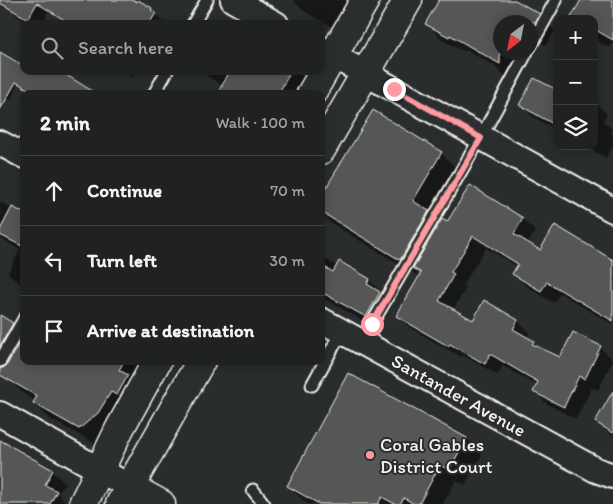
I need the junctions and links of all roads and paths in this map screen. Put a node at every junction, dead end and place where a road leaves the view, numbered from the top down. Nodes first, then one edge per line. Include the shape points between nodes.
1 (207, 0) edge
2 (233, 0) edge
3 (364, 0) edge
4 (408, 0) edge
5 (556, 0) edge
6 (195, 20) edge
7 (269, 20) edge
8 (538, 33) edge
9 (327, 52) edge
10 (523, 60) edge
11 (366, 73) junction
12 (165, 75) edge
13 (318, 75) edge
14 (158, 90) edge
15 (313, 90) edge
16 (481, 138) junction
17 (0, 143) edge
18 (325, 143) edge
19 (20, 154) edge
20 (613, 210) edge
21 (325, 322) edge
22 (20, 326) edge
23 (352, 337) junction
24 (0, 361) edge
25 (156, 365) edge
26 (199, 365) edge
27 (312, 385) dead end
28 (0, 414) edge
29 (100, 470) junction
30 (604, 473) edge
31 (253, 490) dead end
32 (613, 494) edge
33 (125, 495) edge
34 (83, 504) edge
35 (161, 504) edge
36 (264, 504) edge

1 - 6 lane
2 - 7 street
3 - 9 street
4 - 11 street
5 - 8 lane
9 - 11 street
10 - 16 lane
11 - 16 street
11 - 18 street
12 - 14 lane
13 - 15 street
16 - 20 street
16 - 23 lane
17 - 19 street
21 - 23 street, Santander Avenue
22 - 24 lane
23 - 27 lane
23 - 30 street, Santander Avenue
25 - 29 street
26 - 33 street
28 - 29 street
29 - 33 street
29 - 34 street
30 - 32 street, Santander Avenue
31 - 36 lane
33 - 35 street

